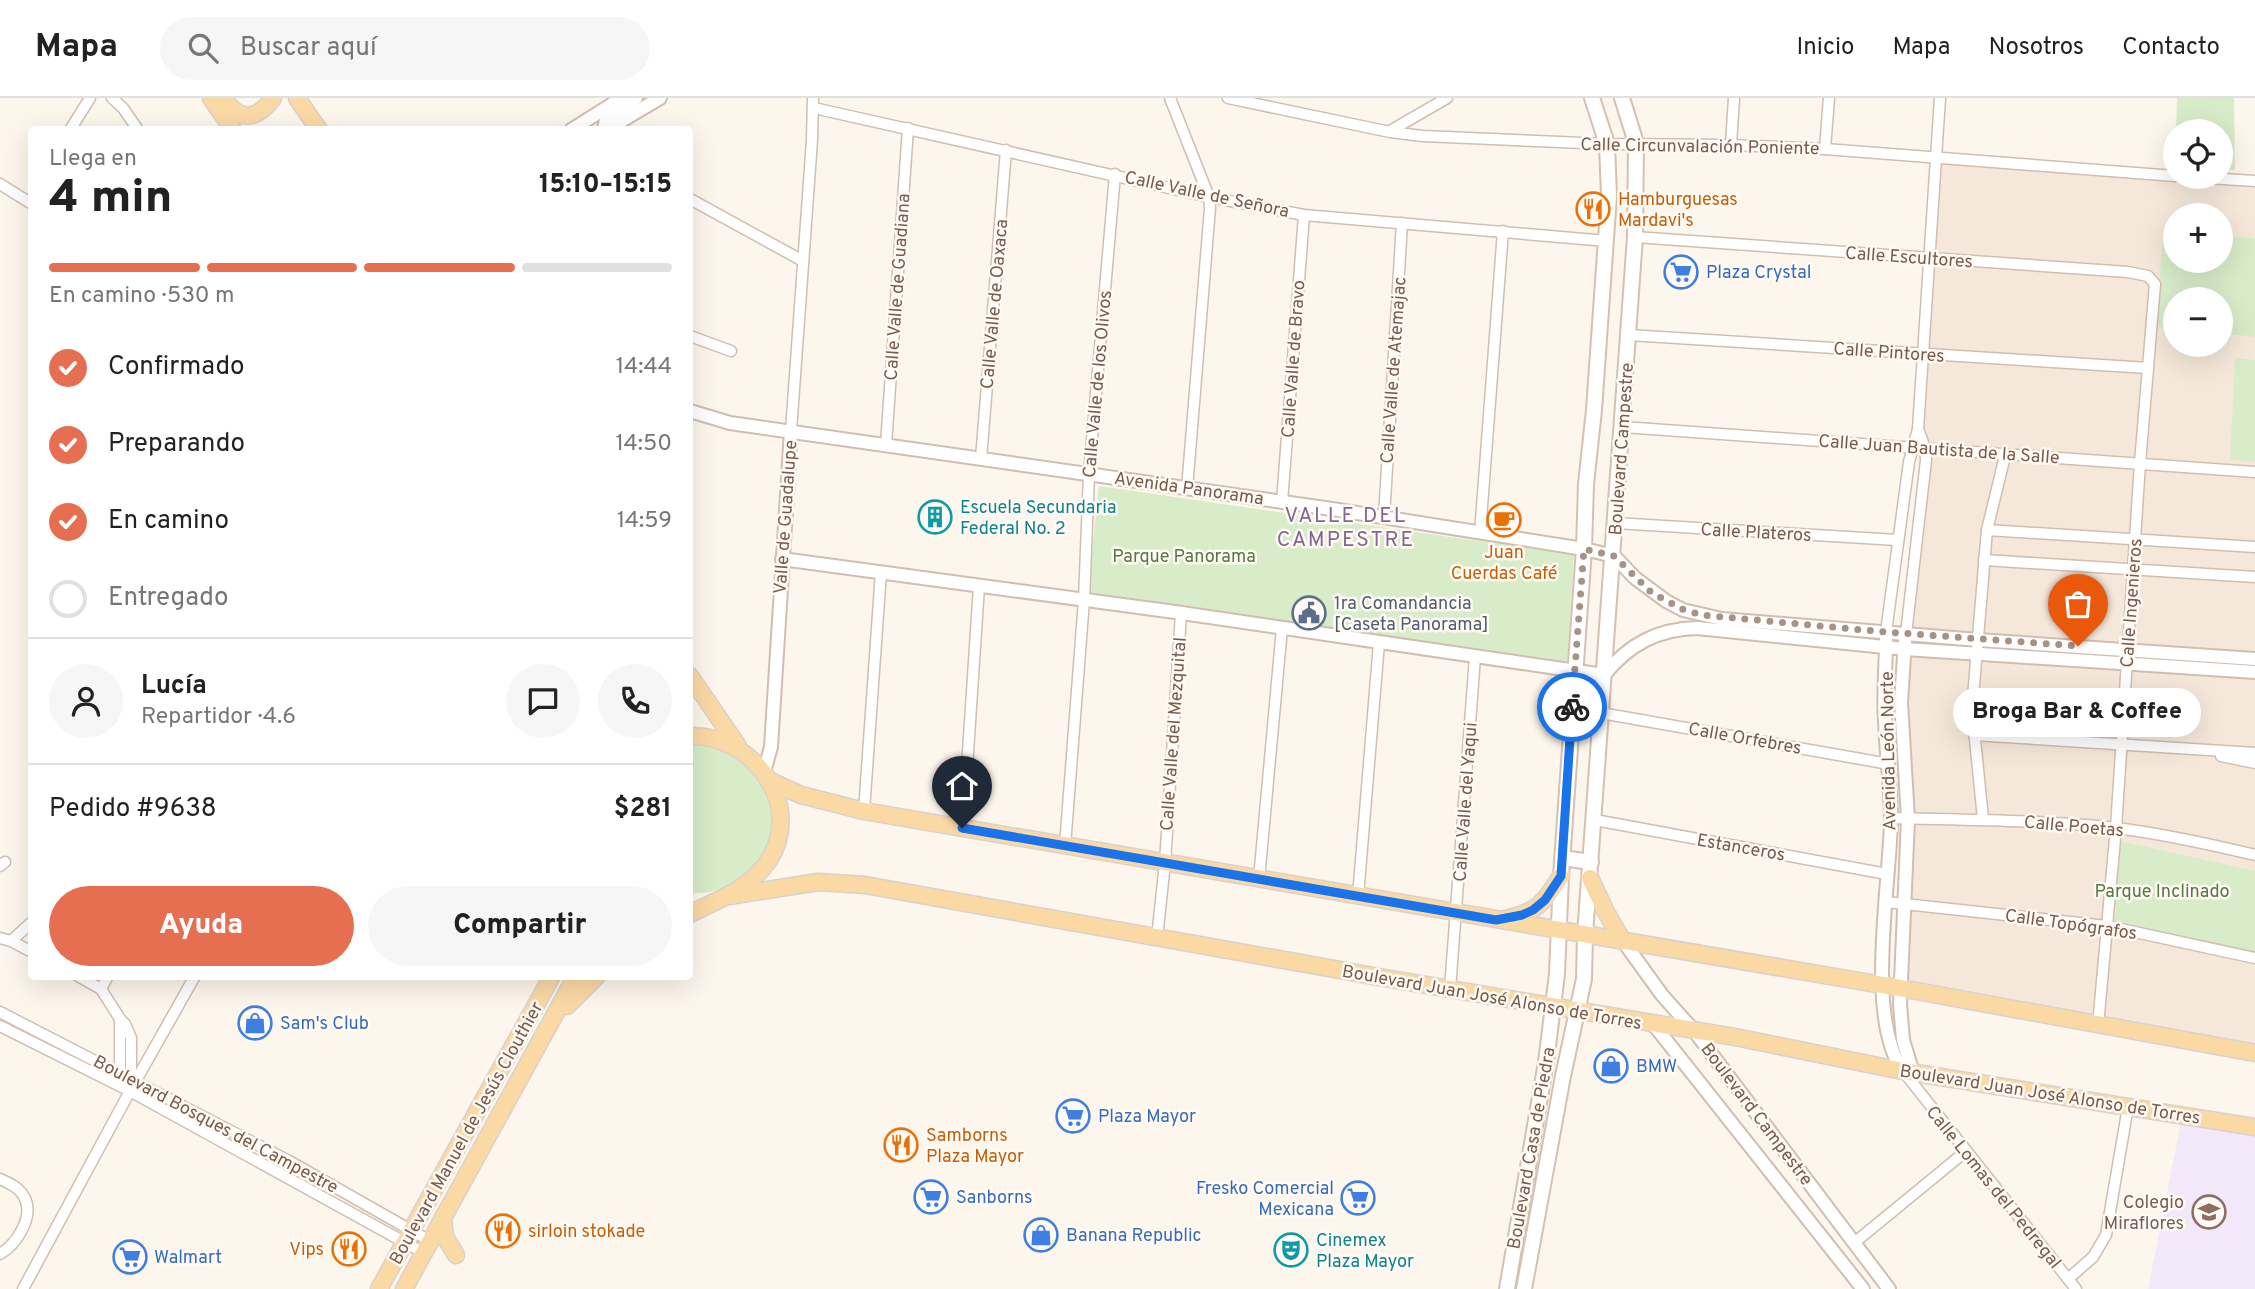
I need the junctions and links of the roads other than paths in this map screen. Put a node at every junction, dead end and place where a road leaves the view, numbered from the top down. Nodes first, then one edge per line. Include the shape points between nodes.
1 (90, 98) edge
2 (112, 98) edge
3 (211, 98) edge
4 (223, 98) edge
5 (297, 98) edge
6 (622, 98) edge
7 (636, 98) edge
8 (660, 98) edge
9 (1170, 98) edge
10 (1228, 98) edge
11 (1267, 98) edge
12 (1447, 98) edge
13 (1592, 98) edge
14 (1622, 98) edge
15 (1734, 98) edge
16 (1829, 98) edge
17 (1940, 98) edge
18 (813, 103) edge
19 (268, 104) edge
20 (1257, 104) junction
21 (72, 126) edge
22 (135, 126) edge
23 (230, 126) edge
24 (316, 126) edge
25 (581, 126) edge
26 (605, 126) edge
27 (612, 126) edge
28 (908, 128) junction
29 (1390, 132) junction
30 (1636, 143) junction
31 (1608, 144) junction
32 (1731, 145) junction
33 (1825, 149) junction
34 (1006, 150) junction
35 (1936, 159) junction
36 (1115, 174) junction
37 (2163, 175) edge
38 (2233, 180) edge
39 (2255, 181) edge
40 (0, 184) edge
41 (1209, 197) junction
42 (28, 198) edge
43 (693, 201) edge
44 (1304, 215) junction
45 (1402, 223) junction
46 (1503, 230) junction
47 (1635, 237) junction
48 (1607, 241) junction
49 (1929, 259) junction
50 (803, 261) junction
51 (2141, 273) joint
52 (1629, 335) junction
53 (693, 337) edge
54 (731, 351) dead end
55 (1924, 354) junction
56 (2148, 368) junction
57 (693, 412) edge
58 (1623, 427) junction
59 (1918, 429) junction
60 (790, 431) junction
61 (886, 445) junction
62 (1912, 446) junction
63 (1926, 448) junction
64 (2005, 456) junction
65 (981, 459) junction
66 (2140, 463) junction
67 (2255, 472) edge
68 (1089, 474) junction
69 (1187, 489) junction
70 (1282, 502) junction
71 (1384, 517) junction
72 (1615, 523) junction
73 (1987, 530) junction
74 (1480, 533) junction
75 (1897, 540) junction
76 (2135, 540) junction
77 (2255, 547) edge
78 (1584, 549) junction
79 (1614, 556) junction
80 (782, 559) junction
81 (1984, 560) junction
82 (2133, 569) junction
83 (881, 572) junction
84 (2255, 577) edge
85 (979, 586) junction
86 (1084, 600) junction
87 (1181, 613) junction
88 (1282, 628) junction
89 (1886, 632) junction
90 (1906, 634) junction
91 (1379, 643) junction
92 (1886, 646) junction
93 (1977, 646) junction
94 (1905, 649) junction
95 (2128, 656) junction
96 (1475, 657) junction
97 (2255, 659) edge
98 (1575, 670) junction
99 (2255, 672) edge
100 (1604, 675) junction
101 (693, 680) edge
102 (1601, 713) junction
103 (1974, 735) junction
104 (693, 736) edge
105 (2122, 743) junction
106 (2196, 750) junction
107 (741, 751) junction
108 (2255, 752) edge
109 (2255, 763) edge
110 (1889, 764) junction
111 (766, 776) junction
112 (864, 811) junction
113 (1891, 818) junction
114 (1908, 819) junction
115 (1983, 819) junction
116 (1595, 820) junction
117 (962, 828) junction
118 (2116, 828) junction
119 (1065, 846) junction
120 (2255, 855) edge
121 (1562, 858) junction
122 (1165, 863) junction
123 (1591, 870) junction
124 (1887, 874) junction
125 (1561, 876) junction
126 (1259, 878) junction
127 (1358, 896) junction
128 (725, 898) junction
129 (693, 902) edge
130 (1886, 902) junction
131 (1904, 904) junction
132 (693, 913) edge
133 (1457, 913) junction
134 (1496, 920) junction
135 (28, 925) edge
136 (2107, 926) junction
137 (1560, 930) junction
138 (1585, 935) junction
139 (1157, 938) junction
140 (5, 939) edge
141 (1623, 940) junction
142 (28, 950) edge
143 (2255, 958) edge
144 (85, 980) edge
145 (106, 980) edge
146 (193, 980) edge
147 (550, 980) edge
148 (574, 980) edge
149 (593, 980) edge
150 (1882, 986) junction
151 (101, 989) junction
152 (1450, 989) junction
153 (1900, 996) junction
154 (1883, 1003) junction
155 (1553, 1007) junction
156 (0, 1012) edge
157 (1577, 1012) junction
158 (120, 1019) junction
159 (1654, 1025) junction
160 (2098, 1025) junction
161 (0, 1026) edge
162 (548, 1026) junction
163 (1695, 1032) junction
164 (2255, 1053) edge
165 (120, 1072) junction
166 (1909, 1076) junction
167 (133, 1079) junction
168 (130, 1091) junction
169 (2128, 1107) junction
170 (2255, 1127) edge
171 (1965, 1152) junction
172 (0, 1179) edge
173 (443, 1218) junction
174 (409, 1236) junction
175 (1854, 1244) junction
176 (427, 1247) junction
177 (0, 1254) edge
178 (456, 1255) dead end
179 (1511, 1268) junction
180 (1527, 1272) junction
181 (2068, 1279) junction
182 (23, 1289) edge
183 (379, 1289) edge
184 (404, 1289) edge
185 (1507, 1289) edge
186 (1524, 1289) edge
187 (1863, 1289) edge
188 (1889, 1289) edge
189 (2076, 1289) edge

1 - 21 street
2 - 22 street
3 - 23 main road
4 - 19 main road via 233,111 245,116
5 - 24 main road
6 - 25 street
7 - 26 street via 606,119
8 - 27 street
9 - 41 street
10 - 20 street, Calle Circunvalación Poniente
11 - 20 street
12 - 29 street
13 - 31 main road, Boulevard Campestre
14 - 30 main road, Boulevard Campestre
15 - 32 street
16 - 33 street
17 - 35 street, Avenida León Norte
18 - 28 street, Calle Valle de Señora
18 - 50 street, Valle de Guadalupe
20 - 29 street, Calle Circunvalación Poniente
28 - 34 street, Calle Valle de Señora
28 - 61 street, Calle Valle de Guadiana
29 - 31 street, Calle Circunvalación Poniente
30 - 31 street, Calle Circunvalación Poniente
30 - 32 street, Calle Circunvalación Poniente
30 - 47 main road, Boulevard Campestre
31 - 48 main road, Boulevard Campestre
32 - 33 street, Calle Circunvalación Poniente
33 - 35 street, Calle Circunvalación Poniente
34 - 36 street, Calle Valle de Señora
34 - 65 street, Calle Valle de Oaxaca
35 - 37 street, Calle Circunvalación Poniente
35 - 49 street, Avenida León Norte
36 - 41 street, Calle Valle de Señora
36 - 68 street, Calle Valle de los Olivos
38 - 39 street
40 - 42 street
41 - 44 street, Calle Valle de Señora
41 - 69 street
43 - 50 street
44 - 45 street, Calle Valle de Señora
44 - 70 street, Calle Valle de Bravo
45 - 46 street, Calle Valle de Señora
45 - 71 street, Calle Valle de Atemajac
46 - 48 street, Calle Valle de Señora
46 - 74 street
47 - 49 street, Calle Escultores
47 - 52 main road, Boulevard Campestre
48 - 78 main road, Boulevard Campestre
49 - 51 street, Calle Escultores
49 - 55 street, Avenida León Norte
50 - 60 street, Valle de Guadalupe
51 - 56 street, Calle Ingenieros via 2152,279 2156,289
52 - 55 street, Calle Pintores
52 - 58 main road, Boulevard Campestre
53 - 54 street
55 - 56 street, Calle Pintores
55 - 59 street, Avenida León Norte
56 - 66 street, Calle Ingenieros
57 - 60 street, Avenida Panorama
58 - 62 street, Calle Juan Bautista de la Salle
58 - 72 main road, Boulevard Campestre
59 - 62 street, Avenida León Norte
59 - 63 street, Avenida León Norte
60 - 61 street, Avenida Panorama
60 - 80 street, Valle de Guadalupe
61 - 65 street, Avenida Panorama
62 - 63 street, Calle Juan Bautista de la Salle
62 - 75 street, Avenida León Norte
63 - 64 street, Calle Juan Bautista de la Salle
63 - 90 street, Avenida León Norte
64 - 66 street, Calle Juan Bautista de la Salle
64 - 73 street
65 - 68 street, Avenida Panorama
66 - 67 street, Calle Juan Bautista de la Salle
66 - 76 street, Calle Ingenieros
68 - 69 street, Avenida Panorama
68 - 86 street, Calle Valle de los Olivos
69 - 70 street, Avenida Panorama
70 - 71 street, Avenida Panorama
71 - 74 street, Avenida Panorama
72 - 75 street, Calle Plateros
72 - 79 main road, Boulevard Campestre
73 - 76 street
73 - 81 street
74 - 78 street, Avenida Panorama
75 - 89 street, Avenida León Norte
76 - 77 street
76 - 82 street, Calle Ingenieros
78 - 79 street, Avenida Panorama
78 - 98 main road, Boulevard Campestre
79 - 89 street via 1652,593 1684,610
79 - 100 main road, Boulevard Campestre
80 - 83 street
80 - 111 street, Valle de Guadalupe
81 - 82 street
81 - 93 street
82 - 84 street
82 - 95 street, Calle Ingenieros
83 - 85 street
83 - 112 street
85 - 86 street
85 - 117 street
86 - 87 street
86 - 119 street, Calle Valle de los Olivos
87 - 88 street
87 - 122 street, Calle Valle del Mezquital
88 - 91 street
88 - 126 street
89 - 90 street
89 - 92 street, Avenida León Norte
90 - 93 street
90 - 94 street, Avenida León Norte
91 - 96 street
91 - 127 street
92 - 94 street
92 - 100 street via 1678,629 1634,645
92 - 110 street, Avenida León Norte
93 - 94 street
93 - 95 street
93 - 103 street
94 - 114 street, Avenida León Norte via 1901,730
95 - 97 street
95 - 99 street
95 - 105 street, Calle Ingenieros
96 - 98 street
96 - 133 street, Calle Valle del Yaqui
98 - 100 street
98 - 121 main road, Boulevard Campestre
100 - 102 main road, Boulevard Campestre
101 - 107 main road
102 - 110 street, Calle Orfebres
102 - 116 main road, Boulevard Campestre
103 - 105 street
103 - 115 street
104 - 107 main road via 716,738
105 - 106 street
105 - 118 street, Calle Ingenieros
106 - 108 street
106 - 109 street
107 - 111 main road
110 - 113 street, Avenida León Norte
111 - 112 main road via 801,795
111 - 128 main road via 778,806 775,847 752,880
112 - 117 main road
113 - 114 street, Calle Poetas
113 - 124 street, Avenida León Norte
114 - 115 street, Calle Poetas
114 - 131 street, Avenida León Norte
115 - 118 street, Calle Poetas
116 - 123 main road, Boulevard Campestre
116 - 124 street, Estanceros
117 - 119 main road
118 - 120 street, Calle Poetas
118 - 136 street, Calle Ingenieros
119 - 122 main road
121 - 123 main road
121 - 125 main road, Boulevard Campestre
122 - 126 main road
122 - 139 street, Calle Valle del Mezquital
123 - 138 main road, Boulevard Campestre
123 - 141 main road via 1606,912
124 - 130 street, Avenida León Norte
125 - 134 main road via 1533,910
125 - 137 main road, Boulevard Campestre
126 - 127 main road
127 - 133 main road
128 - 129 main road
128 - 132 main road
128 - 139 main road, Boulevard Juan José Alonso de Torres via 793,885 865,884
130 - 131 street, Calle Topógrafos
130 - 150 street, Avenida León Norte
131 - 136 street, Calle Topógrafos
131 - 153 street, Avenida León Norte
133 - 134 main road
133 - 152 street, Calle Valle del Yaqui
134 - 137 main road
135 - 140 street
136 - 143 street, Calle Topógrafos
136 - 160 street, Calle Ingenieros
137 - 138 main road
137 - 155 main road, Boulevard Campestre
138 - 141 main road
138 - 157 main road, Boulevard Campestre via 1584,979
139 - 152 main road, Boulevard Juan José Alonso de Torres
140 - 142 street
141 - 150 main road
141 - 163 street, Boulevard Campestre
144 - 151 street
145 - 151 street
146 - 167 street
147 - 174 main road, Boulevard Manuel de Jesús Clouthier
148 - 162 main road, Boulevard Manuel de Jesús Clouthier
149 - 162 main road
150 - 153 main road
150 - 154 street, Avenida León Norte
151 - 158 street
152 - 155 main road, Boulevard Juan José Alonso de Torres
153 - 154 street
153 - 160 main road
153 - 166 street, Avenida León Norte
154 - 166 street, Avenida León Norte via 1892,1049
155 - 157 main road, Boulevard Juan José Alonso de Torres
155 - 179 main road, Boulevard Casa de Piedra
156 - 165 street, Boulevard Bosques del Campestre
157 - 159 main road, Boulevard Juan José Alonso de Torres
157 - 180 main road, Boulevard Casa de Piedra
158 - 165 street
158 - 167 street via 131,1038
159 - 163 main road, Boulevard Juan José Alonso de Torres
159 - 187 street, Boulevard Campestre
160 - 164 main road
161 - 168 street, Boulevard Bosques del Campestre
162 - 173 main road, Boulevard Manuel de Jesús Clouthier
163 - 166 main road, Boulevard Juan José Alonso de Torres
163 - 175 street, Boulevard Campestre
165 - 167 street, Boulevard Bosques del Campestre
166 - 169 main road, Boulevard Juan José Alonso de Torres
166 - 171 street, Calle Lomas del Pedregal
167 - 168 street
167 - 174 street, Boulevard Bosques del Campestre via 289,1161
168 - 174 street, Boulevard Bosques del Campestre
168 - 182 street
169 - 170 main road, Boulevard Juan José Alonso de Torres
169 - 181 street via 2103,1243
171 - 175 street
171 - 181 street, Calle Lomas del Pedregal
172 - 177 street via 23,1194 27,1209 17,1238
173 - 176 main road, Boulevard Manuel de Jesús Clouthier
173 - 178 main road via 446,1242
174 - 176 street, Boulevard Bosques del Campestre
174 - 183 main road, Boulevard Manuel de Jesús Clouthier
175 - 188 street, Boulevard Campestre
176 - 184 main road, Boulevard Manuel de Jesús Clouthier
179 - 180 main road
179 - 185 main road, Boulevard Casa de Piedra
180 - 186 main road, Boulevard Casa de Piedra
181 - 189 street, Calle Lomas del Pedregal

